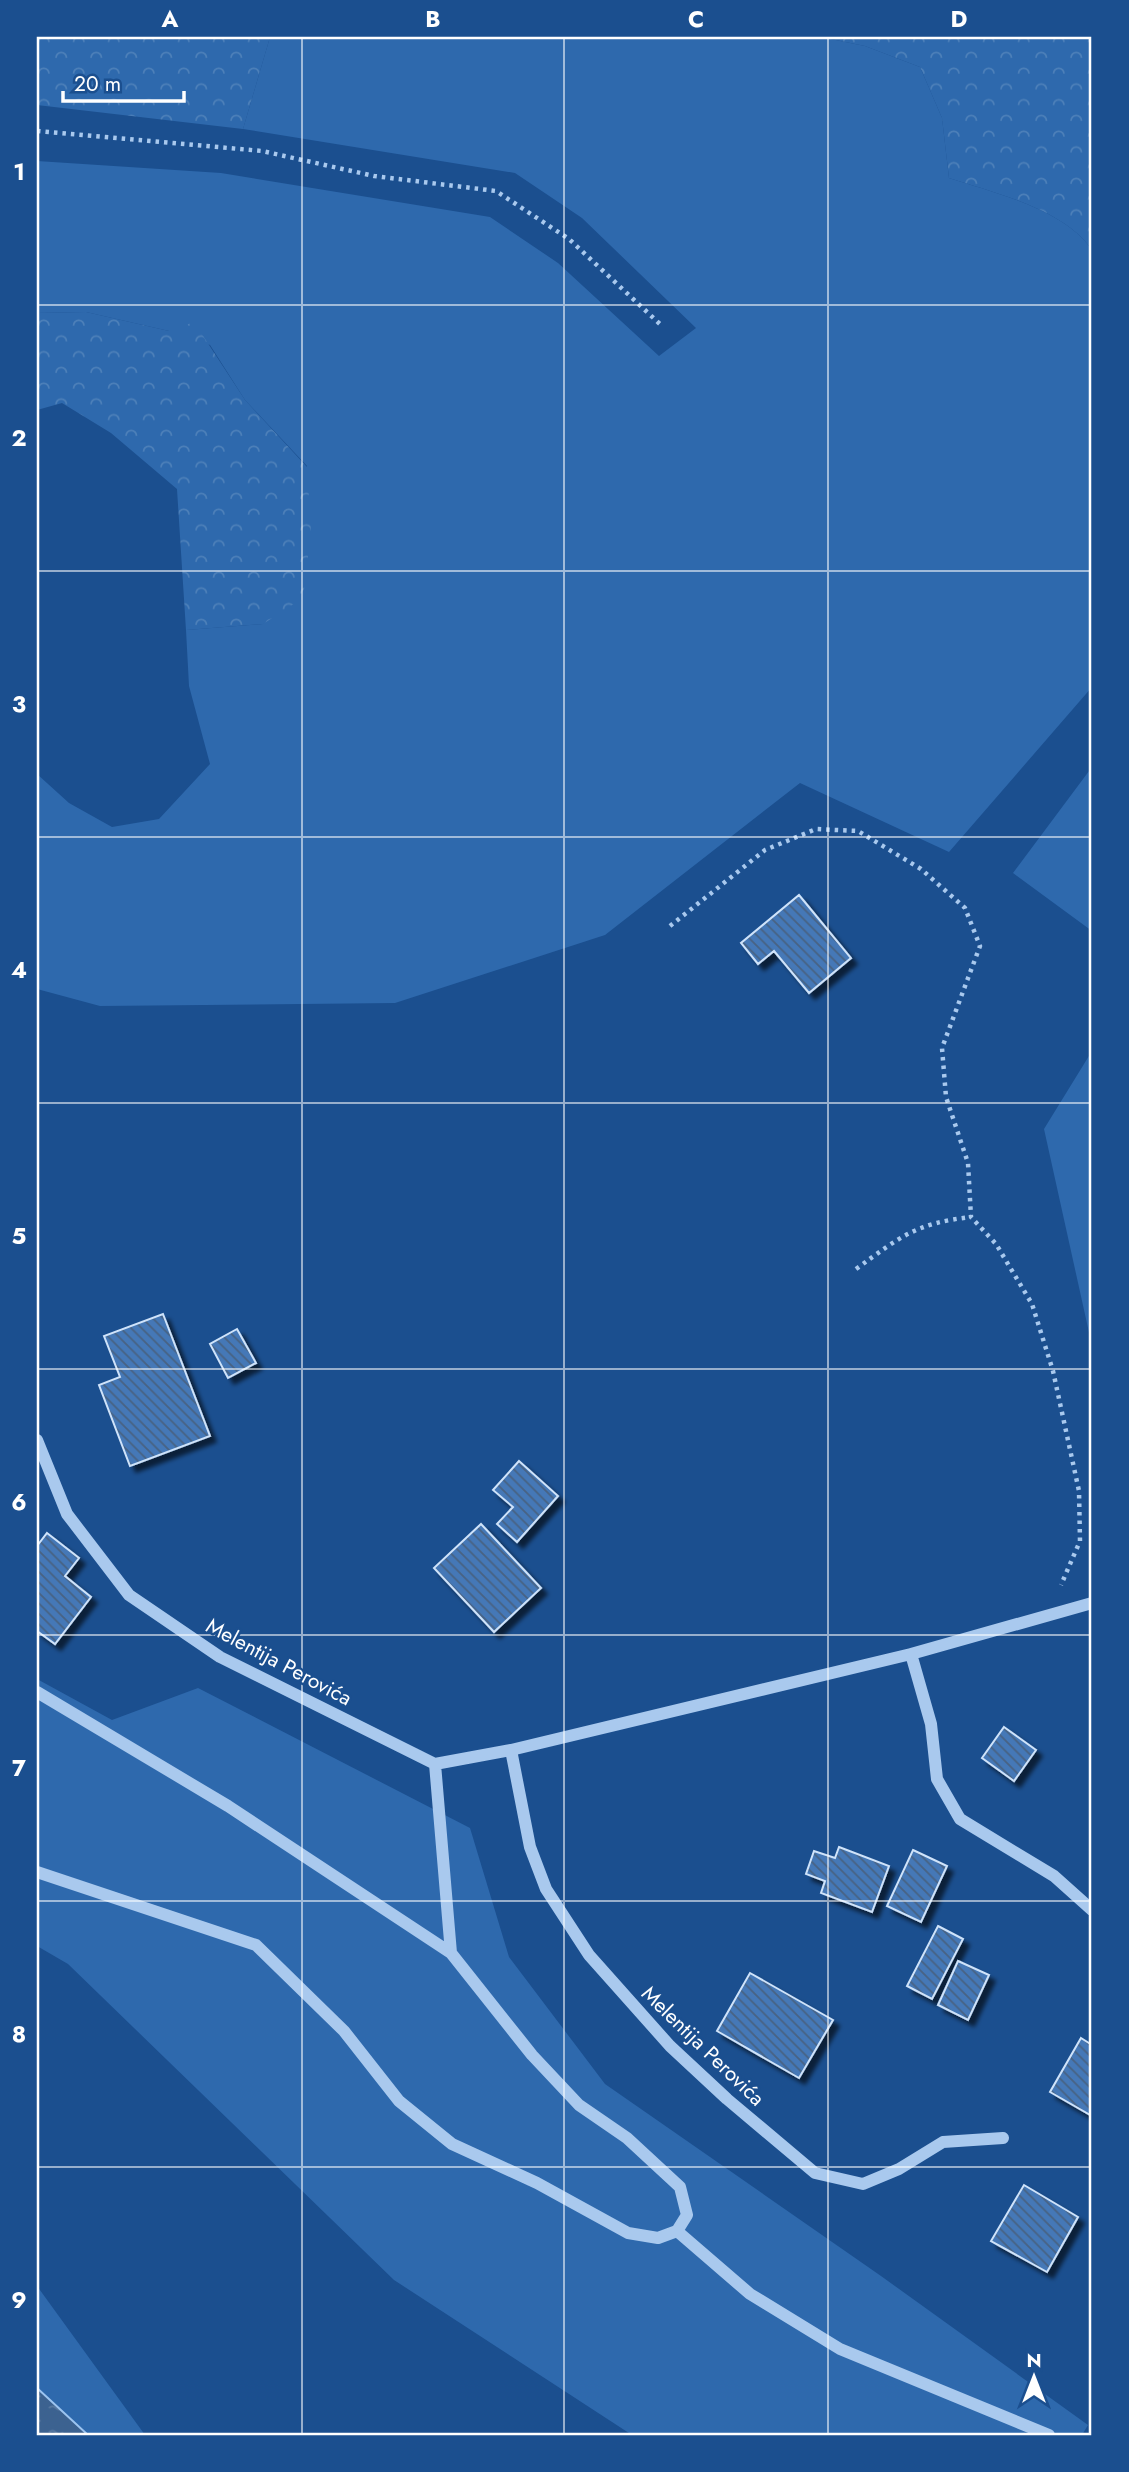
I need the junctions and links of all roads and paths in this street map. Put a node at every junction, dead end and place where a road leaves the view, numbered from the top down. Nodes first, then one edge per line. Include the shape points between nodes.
1 (37, 131) edge
2 (662, 326) dead end
3 (670, 926) dead end
4 (971, 1217) junction
5 (856, 1269) dead end
6 (37, 1440) edge
7 (1092, 1603) edge
8 (1048, 1615) junction
9 (911, 1654) junction
10 (37, 1692) edge
11 (511, 1750) junction
12 (435, 1764) junction
13 (37, 1872) edge
14 (1092, 1910) edge
15 (450, 1953) junction
16 (1003, 2138) dead end
17 (677, 2231) junction
18 (1049, 2435) edge

1 - 2 path via 262,151 374,176 496,191 569,239
3 - 4 path via 765,850 816,830 858,831 921,869 965,908 980,946 942,1048 946,1097 968,1163
4 - 5 path via 934,1221 900,1237
4 - 8 path via 996,1244 1032,1304 1054,1371 1079,1491 1080,1541
6 - 12 street, Melentija Perovića via 67,1514 129,1595 220,1657
7 - 8 street
8 - 9 street
9 - 11 street
9 - 14 street via 931,1724 937,1779 960,1819 1054,1877
10 - 15 street via 228,1806
11 - 12 street
11 - 16 street, Melentija Perovića via 530,1847 546,1889 589,1955 670,2046 815,2173 863,2184 943,2142
12 - 15 street
13 - 17 street via 257,1945 344,2031 399,2101 453,2144 628,2233 658,2238
15 - 17 street via 579,2105 627,2138 680,2188 687,2215
17 - 18 street via 750,2294 840,2349

